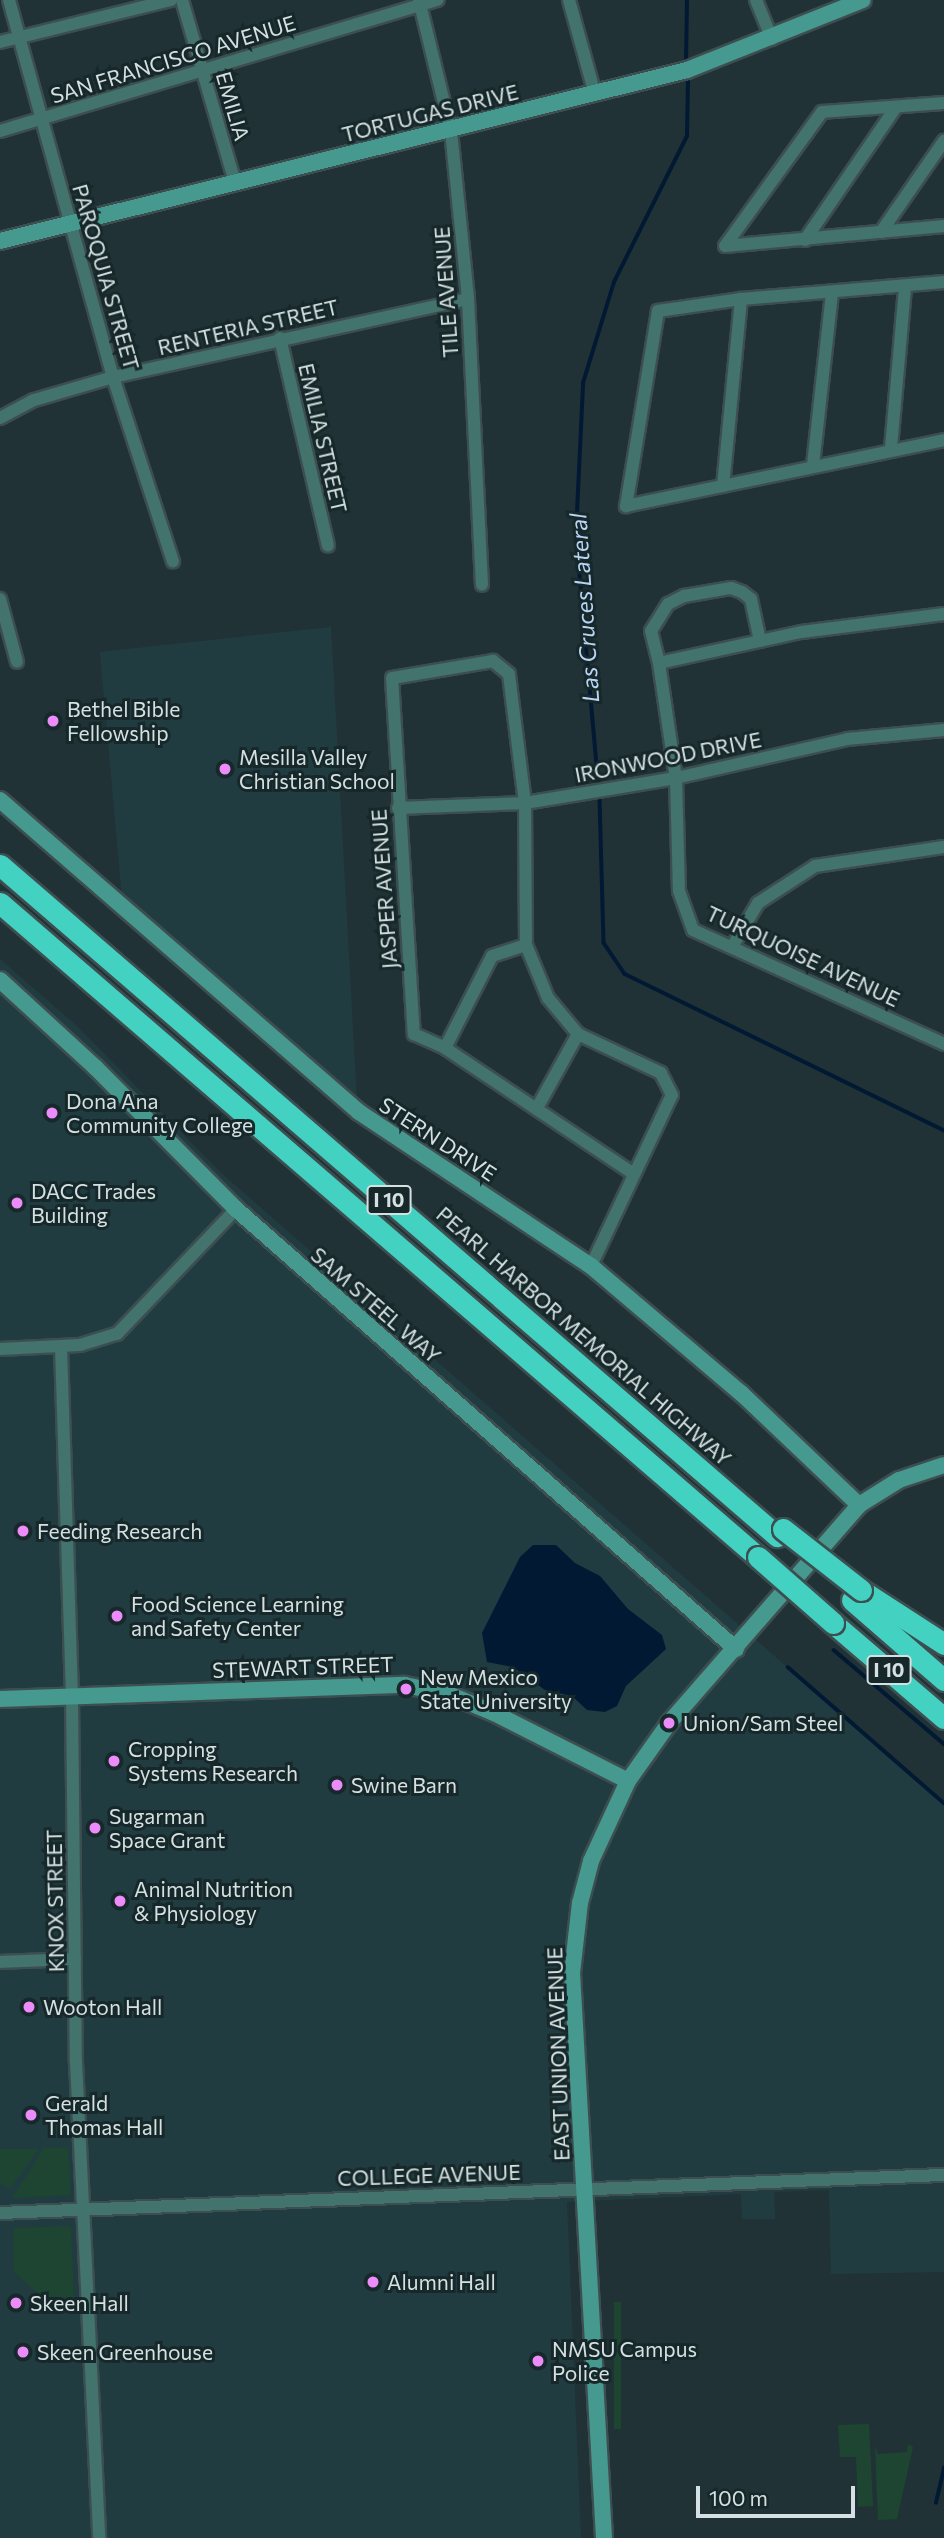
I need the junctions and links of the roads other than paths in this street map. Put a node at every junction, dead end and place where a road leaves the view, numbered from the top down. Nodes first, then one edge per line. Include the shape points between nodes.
1 (9, 0) edge
2 (171, 0) edge
3 (183, 0) edge
4 (438, 0) edge
5 (569, 0) edge
6 (756, 0) edge
7 (863, 0) edge
8 (419, 3) edge
9 (19, 37) junction
10 (772, 38) junction
11 (0, 42) edge
12 (202, 70) junction
13 (594, 91) junction
14 (944, 103) edge
15 (896, 107) junction
16 (41, 118) junction
17 (0, 131) edge
18 (451, 131) junction
19 (944, 141) edge
20 (939, 155) edge
21 (235, 183) junction
22 (70, 223) junction
23 (944, 226) edge
24 (881, 232) junction
25 (805, 240) junction
26 (0, 241) edge
27 (944, 282) edge
28 (905, 287) junction
29 (832, 292) junction
30 (468, 299) junction
31 (741, 299) junction
32 (280, 338) junction
33 (113, 377) junction
34 (0, 418) edge
35 (944, 440) edge
36 (891, 448) junction
37 (813, 466) junction
38 (723, 486) junction
39 (328, 546) dead end
40 (173, 562) dead end
41 (482, 585) dead end
42 (0, 599) edge
43 (944, 614) edge
44 (760, 640) junction
45 (18, 662) dead end
46 (659, 663) junction
47 (944, 730) edge
48 (676, 778) junction
49 (0, 800) edge
50 (525, 803) junction
51 (398, 808) junction
52 (944, 847) edge
53 (0, 865) edge
54 (0, 902) edge
55 (526, 945) junction
56 (732, 947) junction
57 (0, 980) edge
58 (578, 1034) junction
59 (944, 1044) edge
60 (445, 1048) junction
61 (537, 1108) junction
62 (634, 1174) junction
63 (236, 1209) junction
64 (591, 1266) junction
65 (61, 1346) junction
66 (0, 1349) edge
67 (944, 1465) edge
68 (859, 1505) junction
69 (856, 1595) junction
70 (944, 1644) edge
71 (736, 1648) junction
72 (944, 1680) edge
73 (72, 1696) junction
74 (0, 1699) edge
75 (944, 1718) edge
76 (628, 1781) junction
77 (75, 1959) junction
78 (0, 1962) edge
79 (944, 2175) edge
80 (584, 2189) junction
81 (84, 2207) junction
82 (0, 2213) edge
83 (99, 2538) edge
84 (604, 2538) edge

1 - 9 street, PAROQUIA STREET
2 - 9 street
3 - 12 street, EMILIA
4 - 8 street, SAN FRANCISCO AVENUE
5 - 13 street
6 - 10 street
7 - 10 street, TORTUGAS DRIVE
8 - 12 street, SAN FRANCISCO AVENUE
8 - 18 street, TILE AVENUE
9 - 11 street
9 - 16 street, PAROQUIA STREET
10 - 13 street, TORTUGAS DRIVE via 687,70
12 - 16 street, SAN FRANCISCO AVENUE
12 - 21 street, EMILIA
13 - 18 street, TORTUGAS DRIVE
14 - 15 street
15 - 25 street
15 - 25 street via 822,112 725,246
16 - 17 street, SAN FRANCISCO AVENUE
16 - 22 street, PAROQUIA STREET
18 - 21 street, TORTUGAS DRIVE
18 - 30 street, TILE AVENUE
19 - 20 street
20 - 24 street
21 - 22 street, TORTUGAS DRIVE
22 - 26 street, TORTUGAS DRIVE
22 - 33 street, PAROQUIA STREET
23 - 24 street
24 - 25 street
27 - 28 street
28 - 29 street
28 - 36 street
29 - 31 street
29 - 37 street
30 - 32 street, RENTERIA STREET
30 - 41 street, TILE AVENUE
31 - 38 street
31 - 38 street via 658,312 626,506
32 - 33 street, RENTERIA STREET
32 - 39 street, EMILIA STREET
33 - 34 street, RENTERIA STREET via 34,400
33 - 40 street, PAROQUIA STREET
35 - 36 street
36 - 37 street
37 - 38 street
42 - 45 street
43 - 44 street
44 - 46 street
44 - 46 street, TURQUOISE AVENUE via 751,599 742,592 731,588 684,596 668,604 651,631
46 - 48 street, TURQUOISE AVENUE
47 - 48 street, IRONWOOD DRIVE via 847,739
48 - 50 street, IRONWOOD DRIVE
48 - 56 street, TURQUOISE AVENUE via 678,891 693,930
49 - 64 street, STERN DRIVE via 359,1112
50 - 51 street, IRONWOOD DRIVE
50 - 51 street, JASPER AVENUE via 509,674 493,661 392,678
50 - 55 street, JASPER AVENUE
51 - 60 street, JASPER AVENUE via 414,1034
52 - 56 street via 815,866 758,903
53 - 69 highway, PEARL HARBOR MEMORIAL HIGHWAY / I 10
54 - 75 highway, I 10, bridge
55 - 58 street, JASPER AVENUE via 548,998
55 - 60 street via 492,956
56 - 59 street, TURQUOISE AVENUE
57 - 63 street, SAM STEEL WAY via 96,1068
58 - 61 street
58 - 62 street, JASPER AVENUE via 661,1073 672,1095
60 - 61 street, JASPER AVENUE
61 - 62 street, JASPER AVENUE
62 - 64 street, JASPER AVENUE
63 - 65 street via 125,1329 101,1341
63 - 71 street, SAM STEEL WAY
64 - 68 street, STERN DRIVE via 741,1393
65 - 66 street
65 - 73 street, KNOX STREET
67 - 68 street, EAST UNION AVENUE via 900,1480
68 - 71 street, EAST UNION AVENUE
69 - 70 highway
69 - 72 highway, PEARL HARBOR MEMORIAL HIGHWAY / I 10
71 - 76 street, EAST UNION AVENUE via 669,1723
73 - 74 street, STEWART STREET
73 - 76 street, STEWART STREET via 379,1684 427,1688 494,1713
73 - 77 street, KNOX STREET
76 - 80 street, EAST UNION AVENUE via 591,1861 576,1926 572,1973
77 - 78 street
77 - 81 street, KNOX STREET
79 - 80 street, COLLEGE AVENUE
80 - 81 street, COLLEGE AVENUE
80 - 84 street, EAST UNION AVENUE
81 - 82 street, COLLEGE AVENUE
81 - 83 street, KNOX STREET

